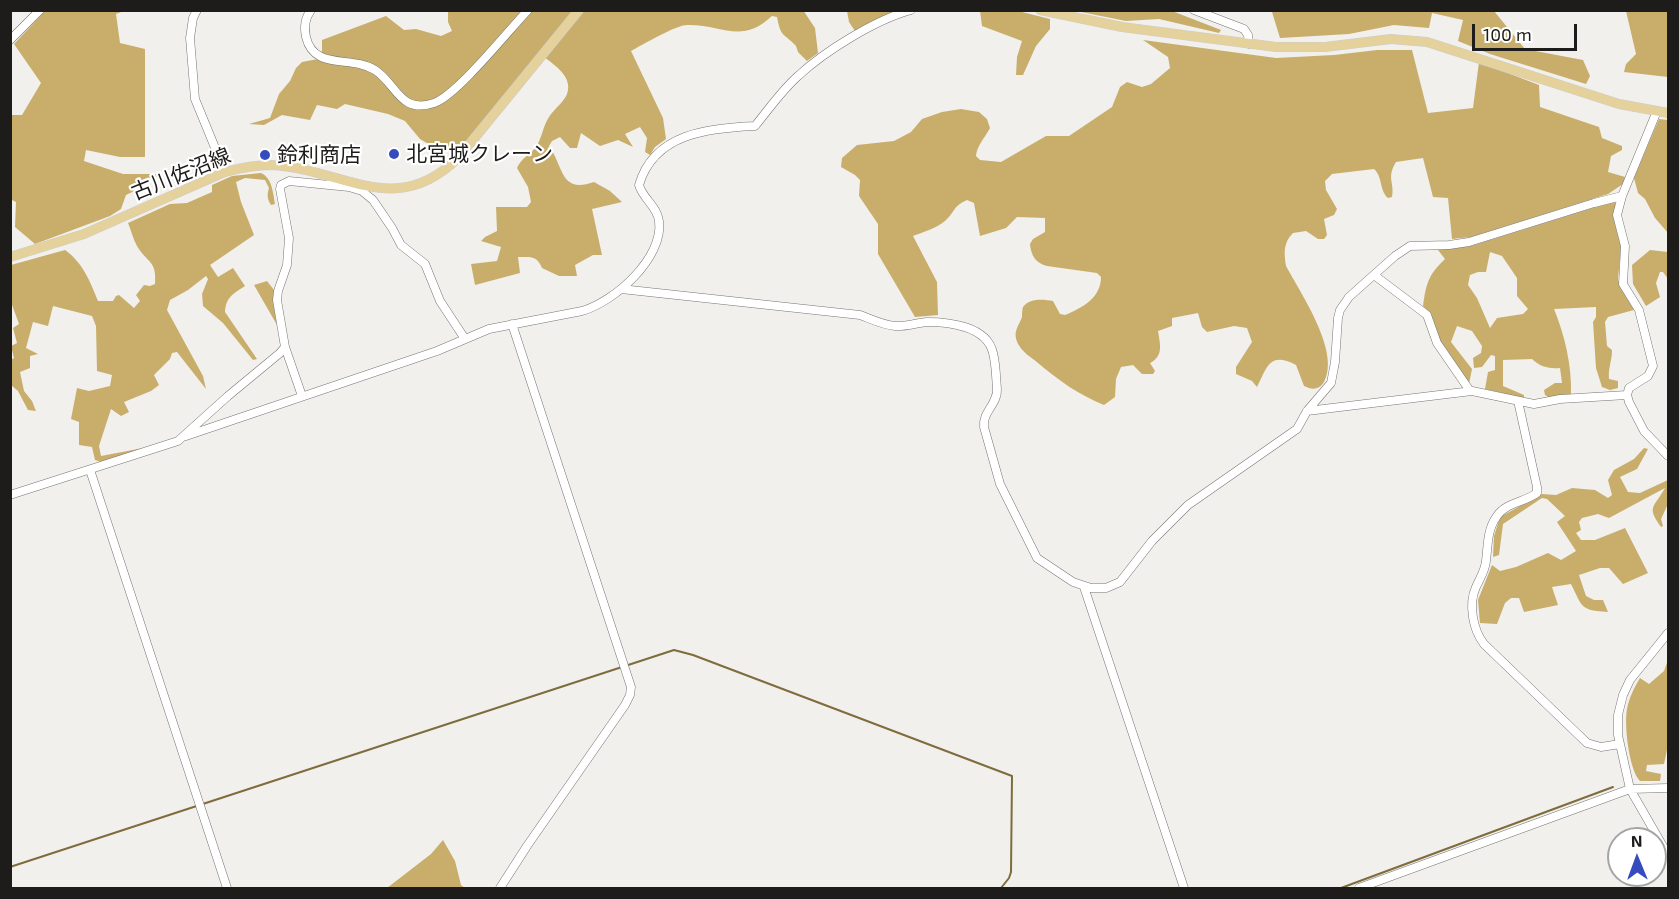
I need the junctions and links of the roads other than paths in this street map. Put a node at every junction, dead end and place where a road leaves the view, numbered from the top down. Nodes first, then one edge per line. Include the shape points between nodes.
1 (40, 10) edge
2 (311, 10) edge
3 (528, 10) edge
4 (579, 10) edge
5 (911, 10) edge
6 (1040, 10) edge
7 (1194, 10) edge
8 (197, 11) edge
9 (10, 40) edge
10 (1249, 44) junction
11 (1657, 111) junction
12 (1668, 112) edge
13 (225, 172) junction
14 (350, 185) junction
15 (1622, 196) junction
16 (10, 257) edge
17 (1374, 275) junction
18 (621, 290) junction
19 (512, 324) junction
20 (465, 339) junction
21 (285, 347) junction
22 (1470, 392) junction
23 (1627, 395) junction
24 (302, 396) junction
25 (1518, 401) junction
26 (1307, 411) junction
27 (186, 436) junction
28 (1668, 456) edge
29 (90, 470) junction
30 (10, 495) edge
31 (1084, 587) junction
32 (1668, 633) edge
33 (1620, 744) junction
34 (1668, 788) edge
35 (1630, 789) junction
36 (1668, 855) edge
37 (227, 888) edge
38 (500, 888) edge
39 (1184, 888) edge
40 (1359, 888) edge

1 - 9 street
2 - 3 street via 305,32 309,46 318,56 371,67 401,98 420,105 434,103 447,94
4 - 14 main road, 古川佐沼線 via 486,126 442,173 405,188
5 - 18 street via 874,25 810,65 755,126 690,135 662,149 639,184 658,217 658,238 645,265
6 - 10 main road via 1122,27
7 - 10 street via 1244,29
8 - 13 street via 190,38 195,99
10 - 11 main road via 1306,48 1391,39 1427,42 1598,98
11 - 12 main road
11 - 15 street
13 - 14 main road, 古川佐沼線 via 272,165
13 - 16 main road, 古川佐沼線 via 84,234
14 - 20 street via 373,200 401,245 425,264 440,301
14 - 21 street via 289,181 279,189 289,238 287,265 277,300
15 - 17 street via 1469,242 1410,246
15 - 23 street via 1617,215 1625,246 1623,284 1639,310 1653,366 1648,376 1629,387
17 - 22 street via 1427,315 1437,343
17 - 26 street via 1349,297 1341,310 1331,383
18 - 19 street via 591,309
18 - 31 street via 860,315 887,325 957,324 980,335 994,353 997,393 983,419 1000,484 1037,558
19 - 20 street via 489,328
19 - 38 street via 630,695
20 - 24 street
21 - 24 street
21 - 27 street
22 - 25 street
22 - 26 street
23 - 25 street via 1540,404
23 - 28 street via 1644,430
24 - 27 street
25 - 33 street via 1537,492 1497,515 1487,545 1484,573 1472,596 1474,628 1484,644 1587,743 1601,747
26 - 31 street via 1293,433 1188,505 1152,541 1120,582 1107,588
27 - 29 street
29 - 30 street
29 - 37 street
31 - 39 street
32 - 33 street via 1630,680 1623,695 1618,715
33 - 35 street
34 - 35 street
35 - 36 street
35 - 40 street

